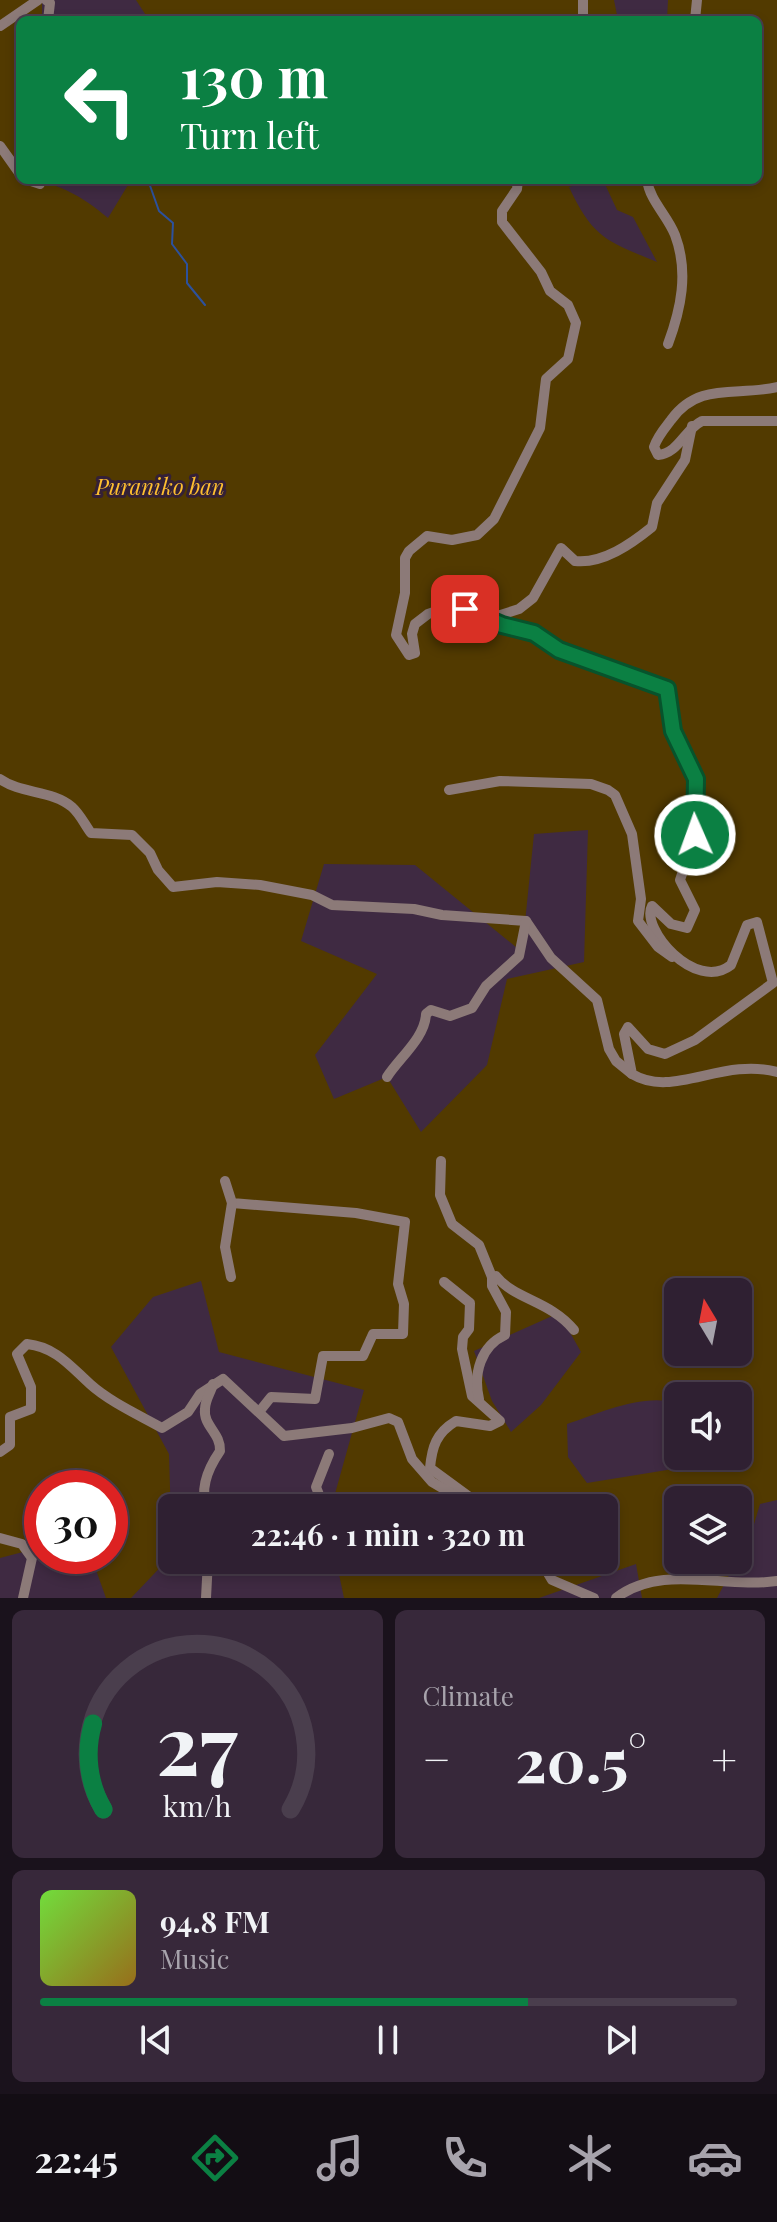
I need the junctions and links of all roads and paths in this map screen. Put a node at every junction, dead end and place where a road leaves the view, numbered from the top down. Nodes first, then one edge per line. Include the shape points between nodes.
1 (38, 0) edge
2 (0, 26) edge
3 (0, 146) edge
4 (16, 168) edge
5 (518, 184) edge
6 (648, 184) edge
7 (668, 344) dead end
8 (777, 387) edge
9 (777, 421) edge
10 (692, 426) junction
11 (491, 618) junction
12 (0, 779) edge
13 (449, 790) dead end
14 (526, 921) junction
15 (673, 958) junction
16 (777, 1072) edge
17 (632, 1074) junction
18 (387, 1077) dead end
19 (441, 1161) dead end
20 (225, 1181) dead end
21 (232, 1203) junction
22 (231, 1277) dead end
23 (492, 1277) junction
24 (444, 1282) dead end
25 (574, 1330) dead end
26 (214, 1382) junction
27 (480, 1404) junction
28 (259, 1412) junction
29 (10, 1417) junction
30 (0, 1426) edge
31 (0, 1452) edge
32 (329, 1454) dead end
33 (204, 1494) edge
34 (319, 1494) edge
35 (453, 1494) edge
36 (461, 1494) edge
37 (0, 1538) edge
38 (207, 1574) edge
39 (548, 1574) edge
40 (777, 1581) edge
41 (23, 1598) edge
42 (206, 1598) edge
43 (594, 1598) edge
44 (616, 1598) edge

1 - 2 street
3 - 4 street
5 - 11 street via 502,211 502,222 550,291 568,305 576,323 568,359 546,379 540,428 494,519 477,535 452,540 427,536 409,551 396,635 409,655 415,653 415,624 428,614 451,606
6 - 7 street via 675,235 682,269 682,307
8 - 10 street via 719,390 692,399 658,437 655,451 664,455 675,449
9 - 10 street via 731,419
10 - 11 street via 685,460 657,503 652,527 591,560 575,561 561,548 533,598
11 - 15 street via 534,633 559,650 667,689 673,731 696,779 698,815 680,880 695,918 687,928 671,924 657,907 649,909
12 - 14 street via 72,807 91,833 132,835 173,887 260,885 312,895 332,905
13 - 15 street via 500,781 591,784 615,795 634,840 641,899 638,921
14 - 17 street via 551,958 597,1000 609,1049
14 - 18 street via 519,956 486,986 472,1008 450,1016 431,1010 426,1014 407,1053
15 - 17 street via 694,970 726,969 738,954 747,925 757,922 773,983 695,1040 665,1054 648,1049 628,1027 624,1034
16 - 17 street via 744,1066 663,1085
19 - 23 street via 440,1195 452,1224 479,1245
20 - 21 street
21 - 22 street via 225,1247
21 - 28 street via 405,1222 398,1284 403,1334 373,1334 363,1356 323,1356 315,1399 271,1397
23 - 25 street via 559,1312
23 - 27 street via 506,1312 505,1335 490,1342 481,1359 476,1375
24 - 27 street via 470,1303 462,1349 472,1396
26 - 28 street via 223,1379
26 - 29 street via 188,1412 162,1428 90,1384 69,1361 27,1344 17,1354 31,1387 31,1409
26 - 33 street via 204,1414 220,1451 209,1466
27 - 36 street via 500,1421 490,1426 456,1421 432,1445 430,1468
28 - 35 street via 291,1437 389,1418 398,1422 412,1459 432,1482
29 - 30 street
29 - 31 street via 10,1445
32 - 34 street via 316,1487
37 - 41 street via 22,1544 32,1558
38 - 42 street
39 - 43 street
40 - 44 street via 734,1585 702,1579 651,1580

